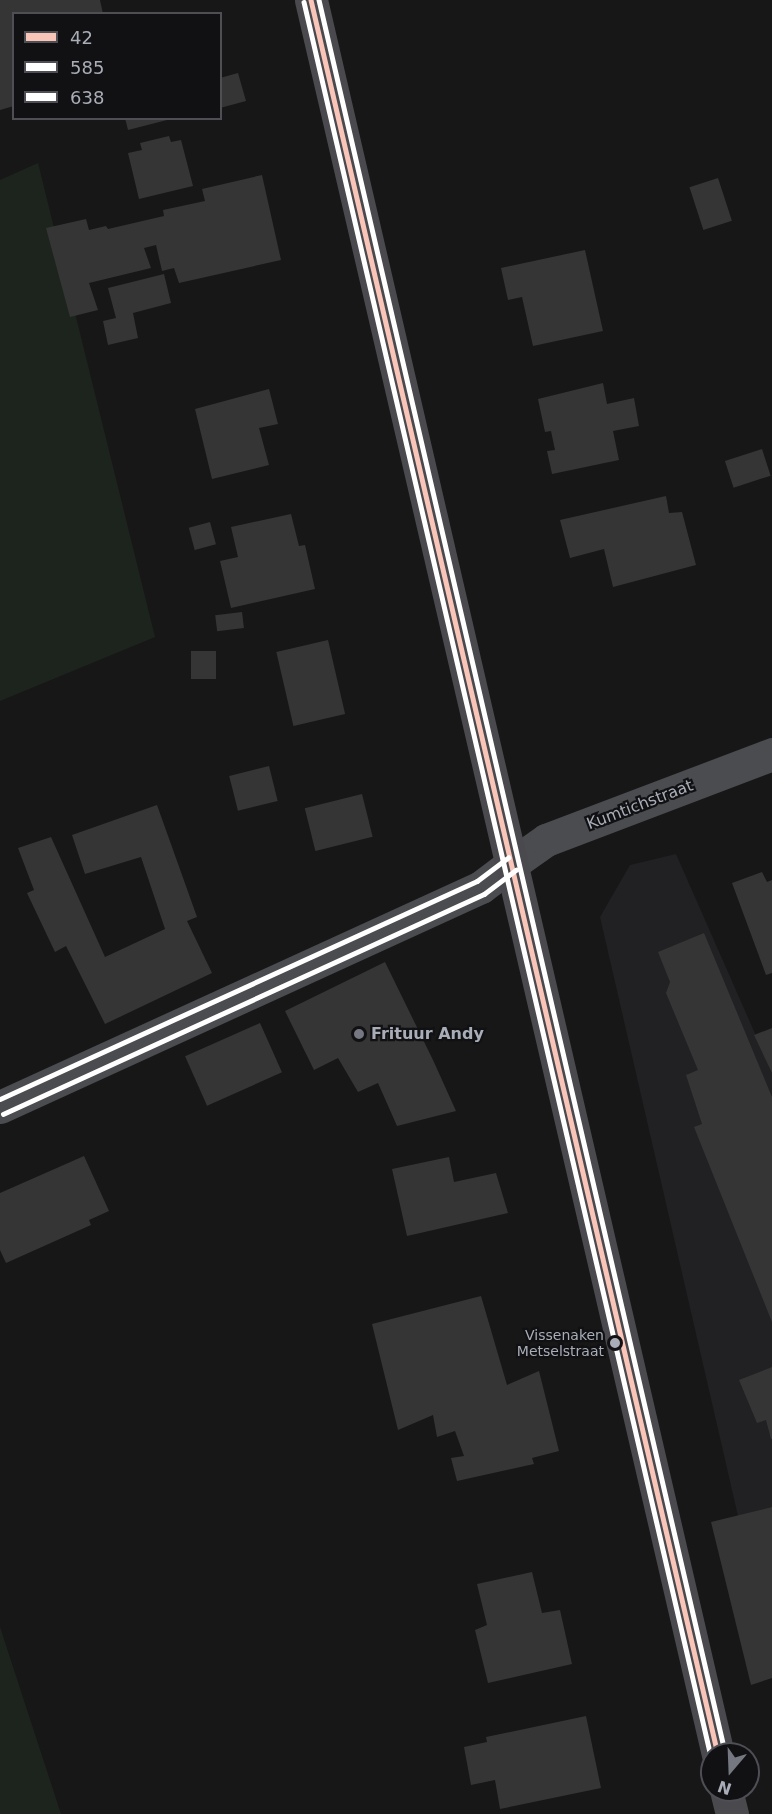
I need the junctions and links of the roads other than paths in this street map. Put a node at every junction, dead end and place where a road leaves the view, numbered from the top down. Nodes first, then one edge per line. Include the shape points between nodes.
1 (312, 0) edge
2 (772, 754) edge
3 (512, 864) junction
4 (0, 1107) edge
5 (715, 1742) edge

1 - 3 main road
2 - 3 street, Kumtichstraat via 546,840
3 - 4 street, Kumtichstraat via 481,887
3 - 5 main road

